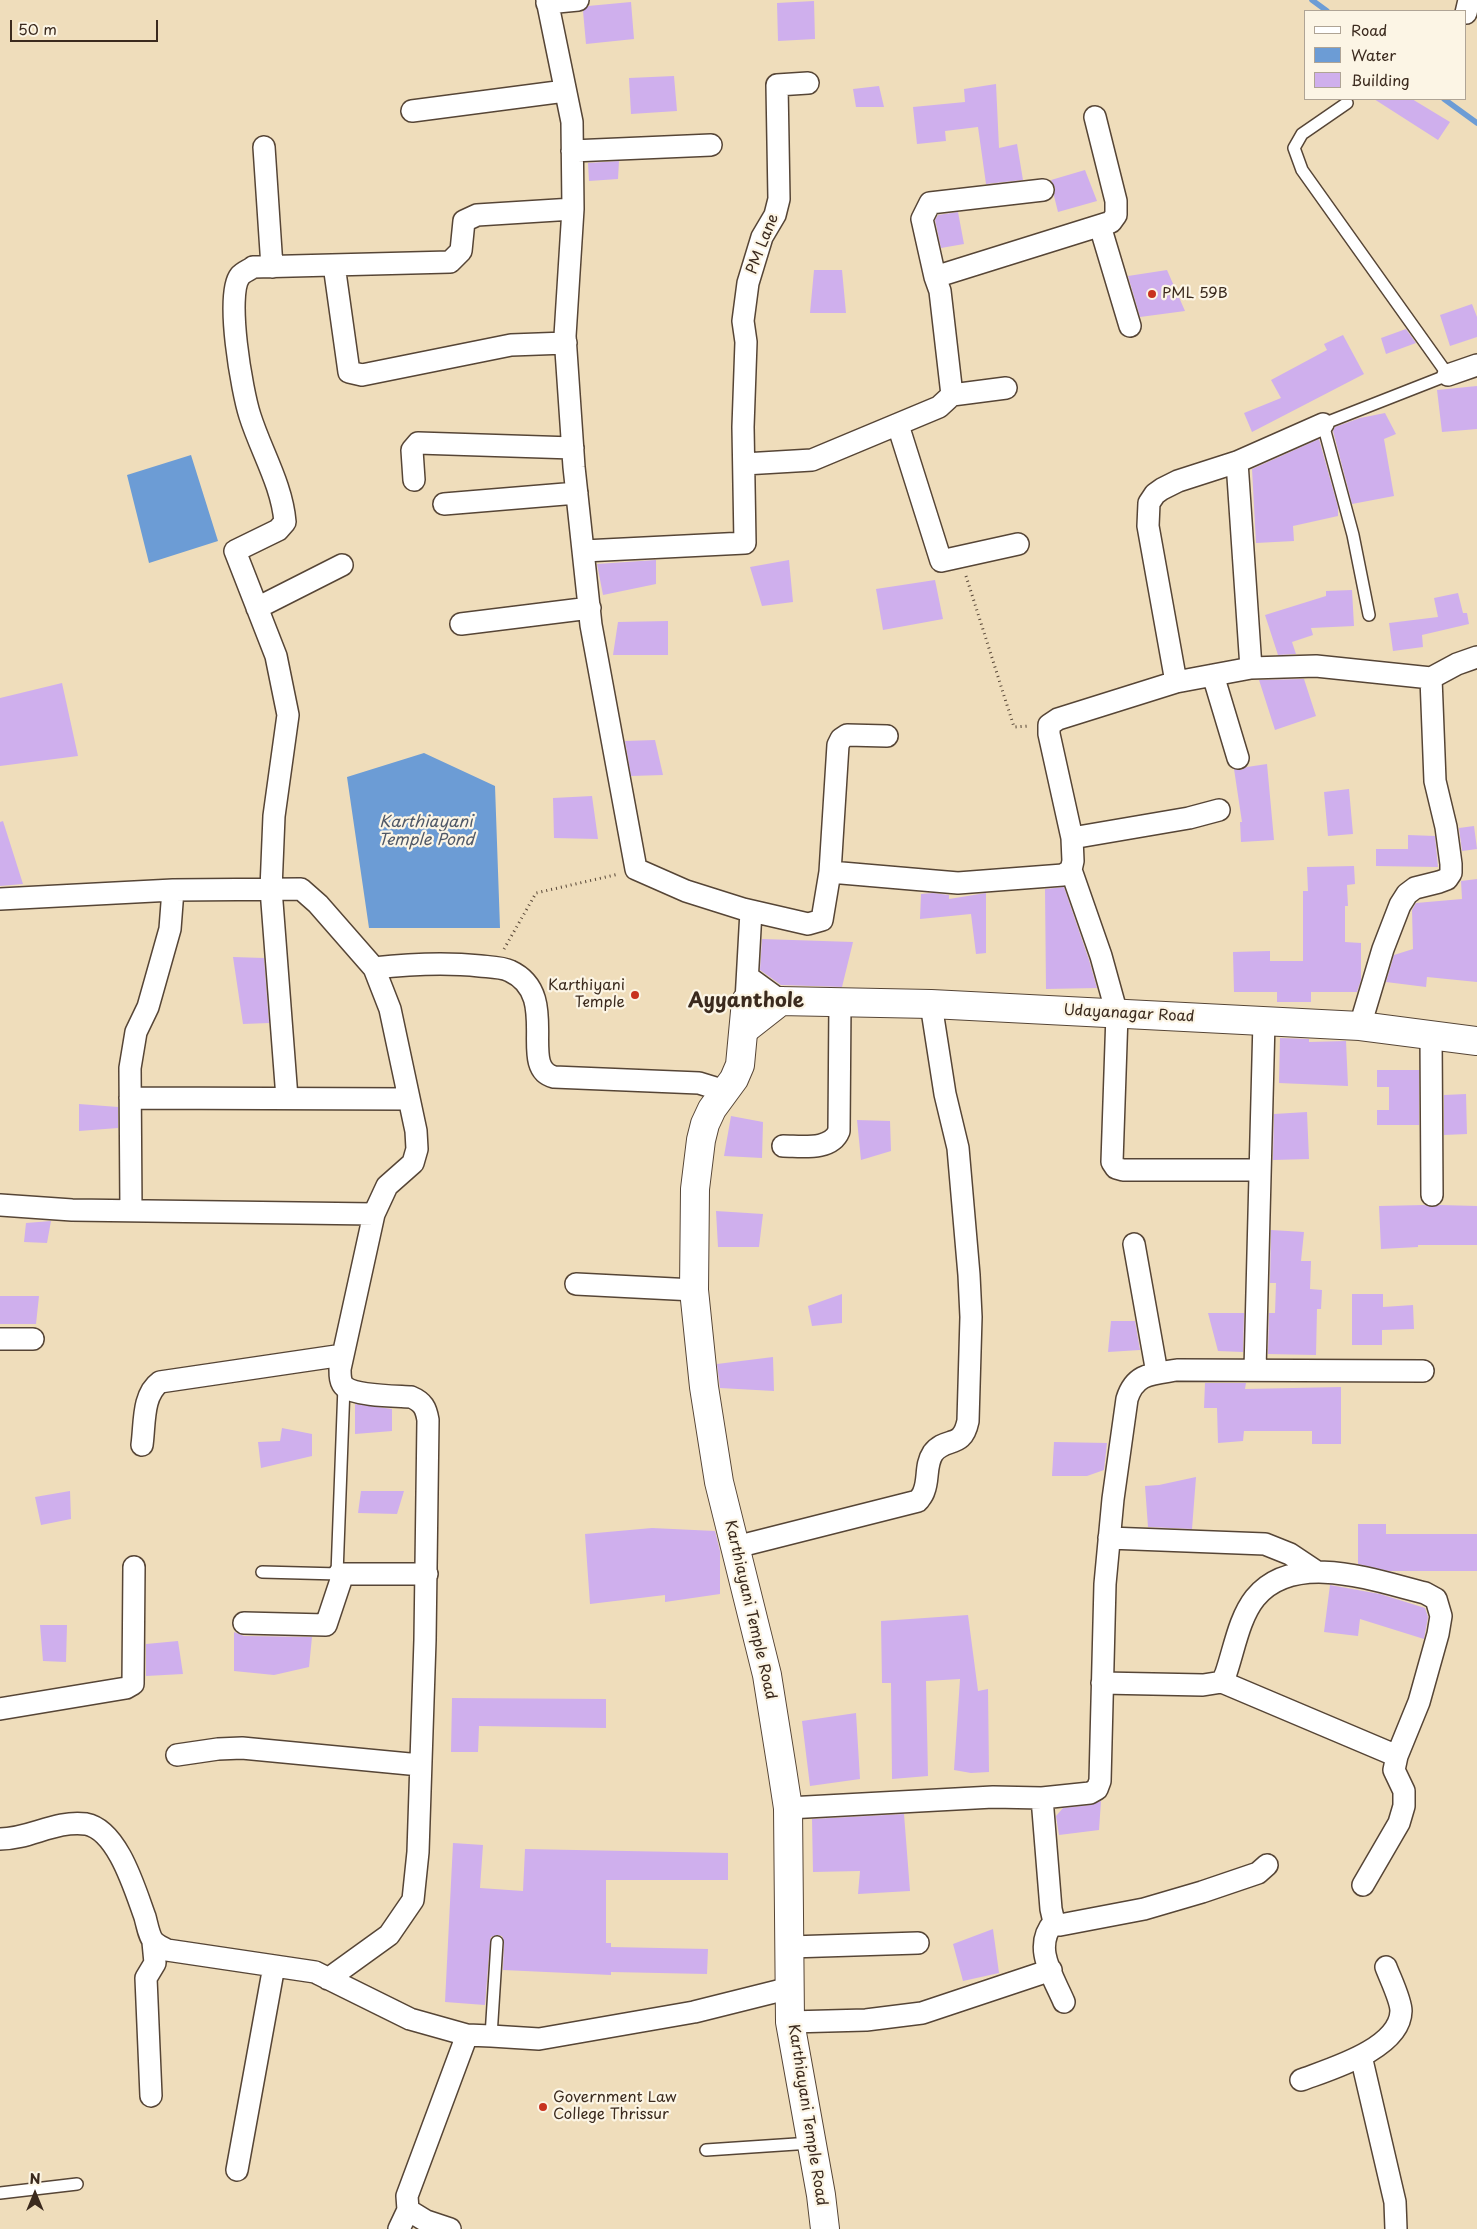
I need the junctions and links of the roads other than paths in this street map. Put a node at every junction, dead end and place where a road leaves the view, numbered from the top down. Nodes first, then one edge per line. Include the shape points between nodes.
1 (578, 0) edge
2 (547, 2) edge
3 (808, 83) dead end
4 (565, 92) junction
5 (1347, 102) dead end
6 (412, 111) dead end
7 (1095, 117) dead end
8 (711, 146) dead end
9 (264, 147) dead end
10 (572, 151) junction
11 (1043, 190) dead end
12 (573, 209) junction
13 (1100, 226) junction
14 (334, 265) junction
15 (272, 267) junction
16 (935, 277) junction
17 (1130, 326) dead end
18 (566, 343) junction
19 (1477, 365) edge
20 (1448, 375) junction
21 (1006, 388) dead end
22 (952, 395) junction
23 (1323, 424) junction
24 (898, 425) junction
25 (573, 448) junction
26 (1237, 462) junction
27 (744, 464) junction
28 (414, 480) dead end
29 (577, 493) junction
30 (444, 504) dead end
31 (1018, 544) dead end
32 (584, 551) junction
33 (342, 565) dead end
34 (257, 608) junction
35 (590, 608) junction
36 (1369, 615) dead end
37 (461, 624) dead end
38 (1477, 657) edge
39 (1251, 668) junction
40 (1213, 675) junction
41 (1432, 678) junction
42 (1176, 682) junction
43 (887, 736) dead end
44 (1238, 758) dead end
45 (1219, 810) dead end
46 (1072, 838) junction
47 (1071, 870) junction
48 (830, 872) junction
49 (270, 889) junction
50 (173, 890) junction
51 (0, 899) edge
52 (751, 911) junction
53 (374, 968) junction
54 (747, 989) junction
55 (780, 1001) junction
56 (840, 1002) junction
57 (932, 1004) junction
58 (1117, 1014) junction
59 (1264, 1021) junction
60 (1360, 1026) junction
61 (744, 1030) junction
62 (1431, 1035) junction
63 (1477, 1041) edge
64 (725, 1091) junction
65 (130, 1098) junction
66 (287, 1098) junction
67 (409, 1099) junction
68 (783, 1146) dead end
69 (1259, 1170) junction
70 (1432, 1195) dead end
71 (0, 1205) edge
72 (131, 1211) junction
73 (374, 1214) junction
74 (1134, 1244) dead end
75 (576, 1284) dead end
76 (694, 1290) junction
77 (0, 1338) edge
78 (33, 1339) dead end
79 (343, 1356) junction
80 (1255, 1370) junction
81 (1424, 1371) dead end
82 (1156, 1373) junction
83 (344, 1386) junction
84 (142, 1445) dead end
85 (1109, 1538) junction
86 (736, 1547) junction
87 (134, 1567) dead end
88 (262, 1572) dead end
89 (1316, 1572) junction
90 (339, 1574) junction
91 (427, 1574) junction
92 (244, 1623) dead end
93 (1222, 1682) junction
94 (1102, 1684) junction
95 (0, 1709) edge
96 (176, 1755) dead end
97 (1397, 1756) junction
98 (420, 1765) junction
99 (1042, 1798) junction
100 (788, 1808) junction
101 (0, 1839) edge
102 (1267, 1865) dead end
103 (1363, 1885) dead end
104 (1054, 1922) junction
105 (153, 1942) junction
106 (497, 1942) dead end
107 (918, 1943) dead end
108 (790, 1947) junction
109 (274, 1966) junction
110 (1386, 1967) dead end
111 (1051, 1970) junction
112 (328, 1978) junction
113 (790, 1988) junction
114 (1064, 2002) dead end
115 (790, 2022) junction
116 (467, 2035) junction
117 (491, 2036) junction
118 (1361, 2056) junction
119 (1301, 2080) dead end
120 (151, 2096) dead end
121 (811, 2143) junction
122 (706, 2150) dead end
123 (237, 2170) dead end
124 (77, 2184) dead end
125 (0, 2194) edge
126 (404, 2220) edge
127 (450, 2229) edge
128 (825, 2229) edge
129 (1396, 2229) edge

1 - 2 street
2 - 4 street
3 - 27 street, PM Lane via 777,85 776,89 779,198 775,215 762,237 748,284 743,321 746,342
4 - 6 street
4 - 10 street via 572,122
5 - 20 lane via 1302,134 1294,148 1302,170
7 - 13 street via 1116,202 1116,215 1111,222
8 - 10 street
9 - 15 street
10 - 12 street
11 - 16 street via 930,203 922,219
12 - 14 street via 477,215 464,221 461,251 450,262
12 - 18 street
13 - 16 street
13 - 17 street
14 - 15 street
14 - 18 street via 349,372 362,375 511,345
15 - 34 street via 254,268 240,276 234,296 237,353 249,415 270,469 285,522 278,530 235,551
16 - 22 street via 940,291
18 - 25 street
19 - 20 street
20 - 23 lane
21 - 22 street
22 - 24 street via 939,407
23 - 26 street
23 - 36 lane via 1353,535
24 - 27 street via 812,460
24 - 31 street via 942,561
25 - 28 street via 418,443 412,450
25 - 29 street
26 - 39 street
26 - 42 street via 1178,481 1155,494 1150,503 1148,526
27 - 32 street, PM Lane via 745,543
29 - 30 street
29 - 32 street
32 - 35 street
33 - 34 street
34 - 49 street via 276,656 288,714 274,816
35 - 37 street
35 - 52 street via 636,869 686,891
38 - 41 street
39 - 40 street
39 - 41 street via 1316,666
40 - 42 street
40 - 44 street
41 - 60 street via 1435,781 1446,827 1451,873 1439,882 1415,888 1400,904 1382,949
42 - 46 street via 1058,719 1049,725
43 - 48 street via 846,735 838,745
45 - 46 street
46 - 47 street
47 - 48 street via 1063,875 958,883
47 - 58 street
48 - 52 street via 822,920 808,924
49 - 50 street
49 - 53 street via 301,889
49 - 66 street
50 - 51 street
50 - 65 street via 170,929 148,1007 136,1032 130,1068
52 - 54 street
53 - 64 street via 453,963 510,971 534,993 538,1015 538,1060 545,1075 699,1082
53 - 67 street via 390,1009
54 - 55 street
54 - 61 main road, Karthiayani Temple Road
55 - 56 main road, Udayanagar Road
55 - 61 main road
56 - 57 main road, Udayanagar Road
56 - 68 street via 839,1131 836,1139 829,1144
57 - 58 main road, Udayanagar Road
57 - 86 street via 945,1094 958,1148 970,1275 968,1421 965,1433 932,1454 924,1491 918,1501
58 - 59 main road, Udayanagar Road
58 - 69 street via 1112,1162 1116,1168
59 - 60 main road, Udayanagar Road
59 - 69 street
60 - 62 main road, Udayanagar Road
61 - 64 main road, Karthiayani Temple Road via 740,1065
62 - 63 main road, Udayanagar Road
62 - 70 street
64 - 76 main road, Karthiayani Temple Road via 704,1124 701,1140 695,1189
65 - 66 street
65 - 72 street
66 - 67 street
67 - 73 street via 417,1149 413,1162 387,1186
69 - 80 street
71 - 72 street
72 - 73 street
73 - 79 street
74 - 82 street
75 - 76 street
76 - 86 main road, Karthiayani Temple Road via 704,1387 719,1482
77 - 78 street
79 - 83 street via 340,1379
79 - 84 street via 160,1382 152,1388 147,1399
80 - 81 street
80 - 82 street
82 - 85 street via 1131,1386 1127,1399
83 - 90 lane
83 - 91 street via 353,1391 411,1397 426,1408
85 - 89 street via 1265,1544 1290,1554
85 - 94 street
86 - 100 main road, Karthiayani Temple Road via 767,1675
87 - 95 street via 133,1684 126,1688
88 - 90 lane
89 - 93 street via 1288,1576 1267,1586 1254,1599
89 - 97 street via 1350,1575 1425,1593 1436,1599 1440,1616 1438,1634 1419,1702
90 - 91 street
90 - 92 street via 326,1625
91 - 98 street
93 - 94 street via 1203,1685
93 - 97 street
94 - 99 street via 1100,1781 1097,1789 1090,1793
96 - 98 street via 242,1748
97 - 103 street via 1394,1770 1404,1792 1404,1806 1399,1823
98 - 112 street via 418,1852 412,1900 389,1935
99 - 100 street via 993,1797
99 - 104 street
100 - 108 main road, Karthiayani Temple Road
101 - 105 street via 25,1836 70,1823 88,1825 103,1834 115,1845
102 - 104 street via 1246,1878 1144,1909 1066,1925
104 - 111 street via 1044,1937 1044,1956
105 - 109 street via 167,1950
105 - 120 street via 155,1963 146,1978
106 - 117 lane
107 - 108 street
108 - 113 main road, Karthiayani Temple Road
109 - 112 street via 315,1972
109 - 123 street
110 - 118 street via 1401,2011 1395,2028 1385,2040
111 - 114 street
111 - 115 street via 922,2013 866,2020
112 - 116 street via 410,2018
113 - 115 main road, Karthiayani Temple Road
113 - 117 street via 694,2012 539,2039
115 - 121 main road, Karthiayani Temple Road
116 - 117 street
116 - 126 street via 407,2196
118 - 119 street
118 - 129 street via 1395,2202
121 - 122 lane
121 - 128 main road, Karthiayani Temple Road
124 - 125 lane
126 - 127 street via 426,2221

